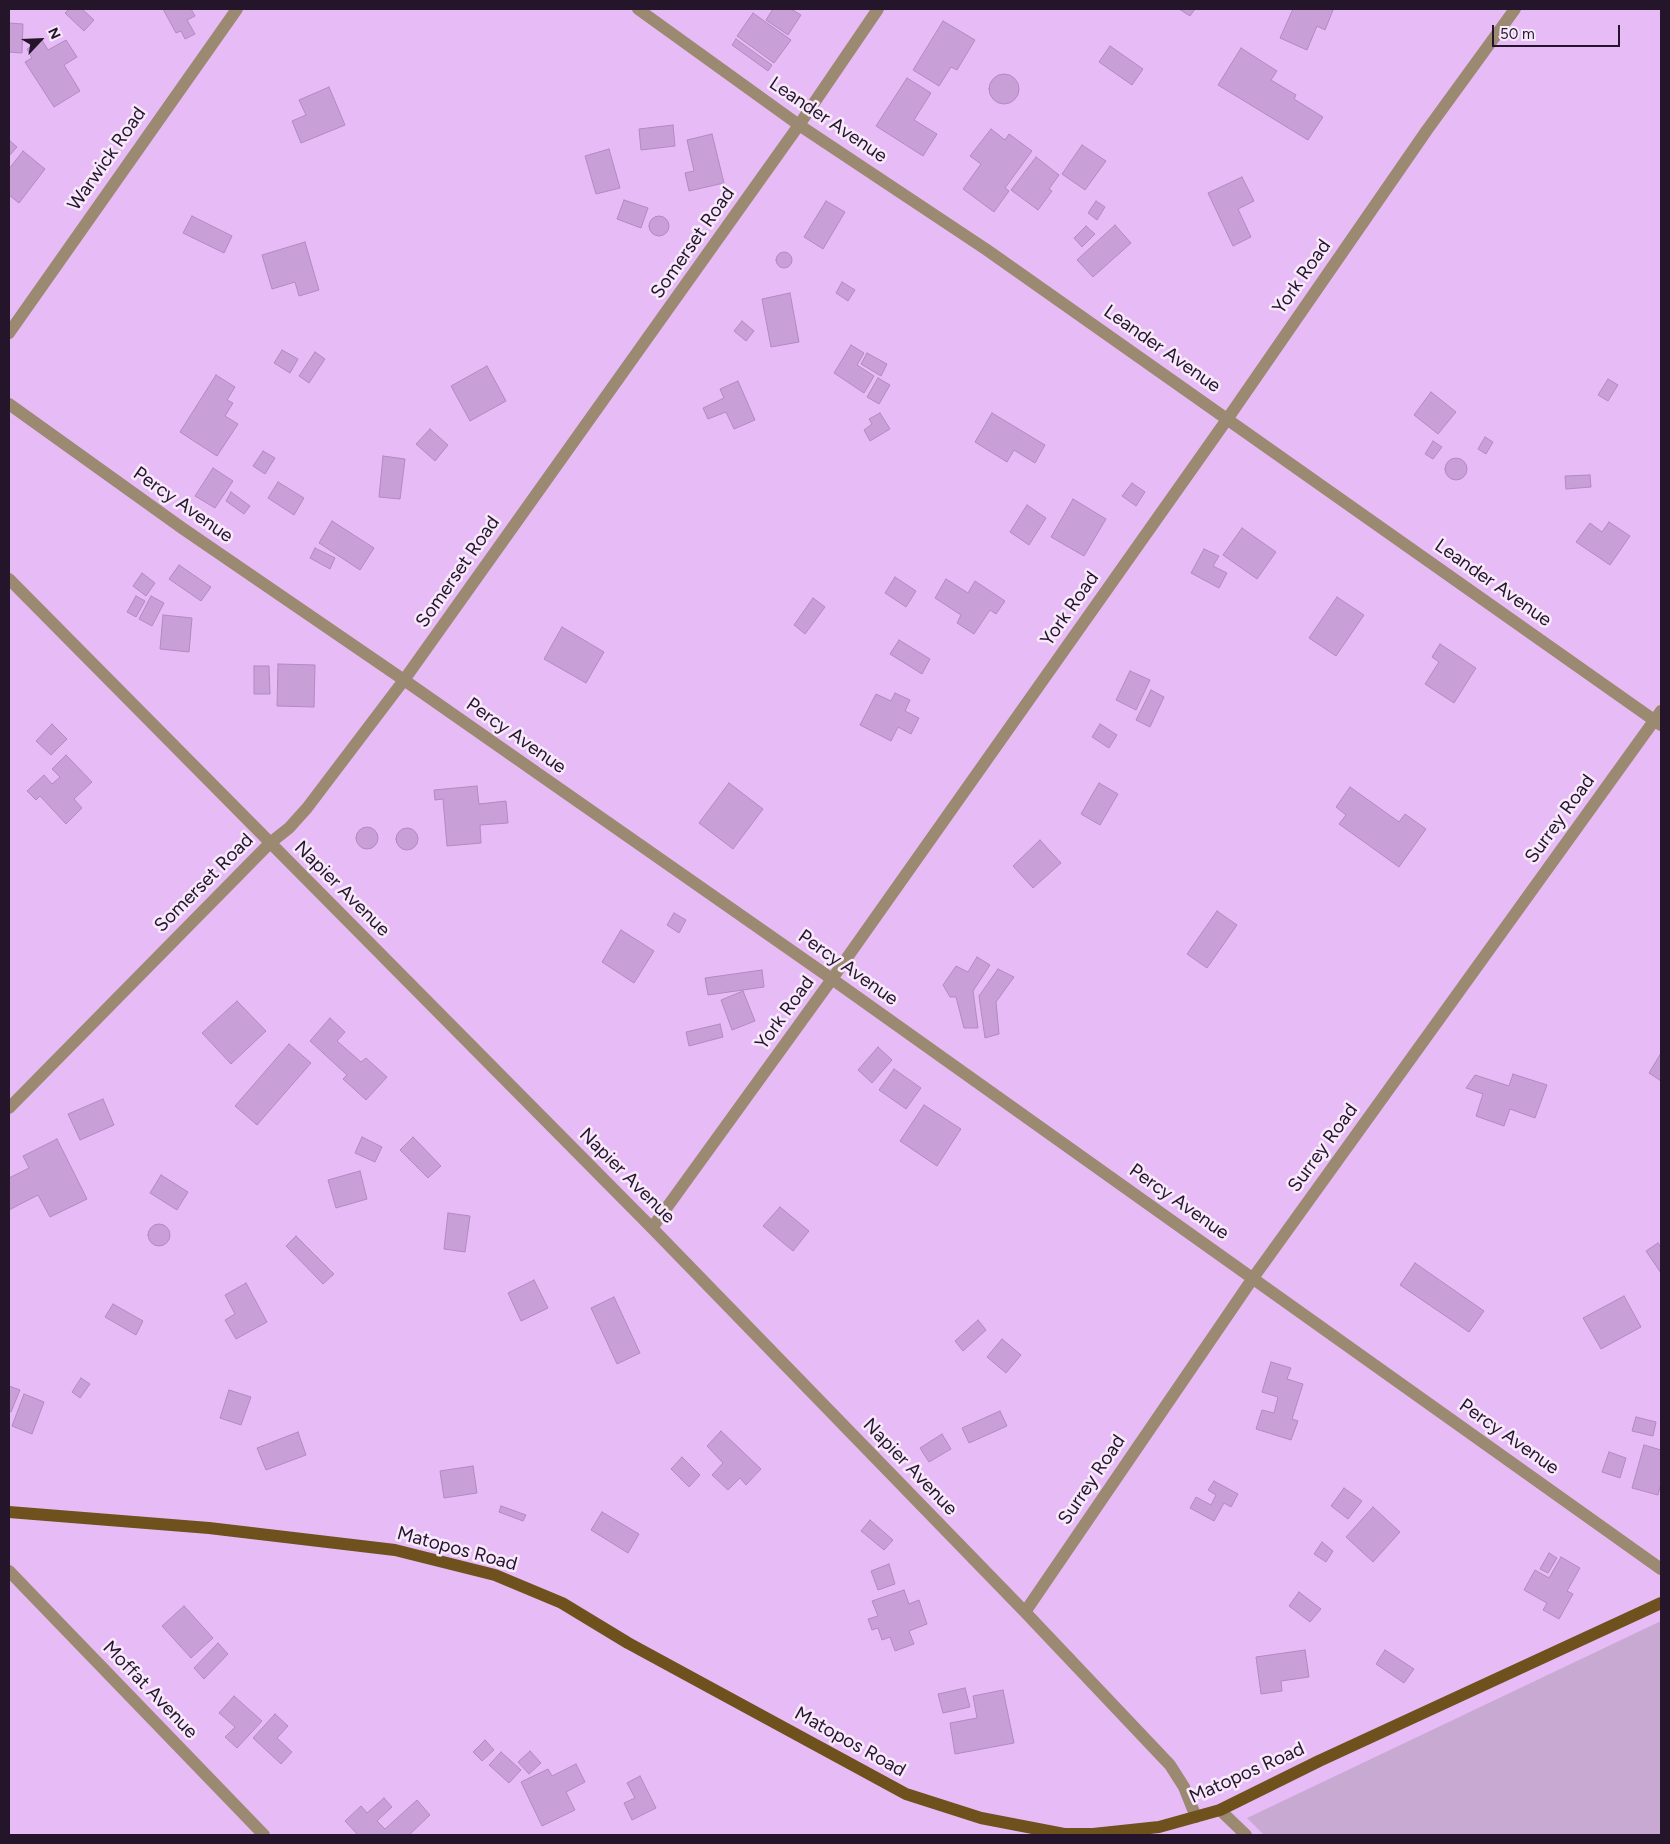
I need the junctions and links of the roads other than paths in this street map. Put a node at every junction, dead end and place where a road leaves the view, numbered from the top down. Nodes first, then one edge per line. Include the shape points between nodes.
1 (236, 9) edge
2 (638, 9) edge
3 (878, 9) edge
4 (1515, 9) edge
5 (799, 125) junction
6 (9, 333) edge
7 (9, 404) edge
8 (1228, 418) junction
9 (9, 579) edge
10 (404, 680) junction
11 (1659, 719) edge
12 (270, 843) junction
13 (832, 979) junction
14 (9, 1108) edge
15 (652, 1228) junction
16 (1253, 1278) junction
17 (9, 1512) edge
18 (1661, 1569) edge
19 (9, 1571) edge
20 (1661, 1602) edge
21 (1025, 1612) junction
22 (1220, 1810) junction
23 (1196, 1818) junction
24 (1159, 1827) junction
25 (1064, 1834) edge
26 (264, 1835) edge
27 (1145, 1835) edge
28 (1246, 1835) edge

1 - 6 street, Warwick Road
2 - 5 street, Leander Avenue
3 - 5 street, Somerset Road
4 - 8 street, York Road
5 - 8 street, Leander Avenue via 987,250
5 - 10 street, Somerset Road
7 - 10 street, Percy Avenue via 182,528
8 - 11 street, Leander Avenue
8 - 13 street, York Road
9 - 12 street, Napier Avenue
10 - 12 street, Somerset Road via 307,808
10 - 13 street, Percy Avenue
11 - 16 street, Surrey Road
12 - 14 street, Somerset Road
12 - 15 street, Napier Avenue
13 - 15 street, York Road
13 - 16 street, Percy Avenue
15 - 21 street, Napier Avenue
16 - 18 street, Percy Avenue
16 - 21 street, Surrey Road
17 - 25 main road, Matopos Road via 209,1528 395,1550 495,1575 562,1603 628,1643 906,1794 981,1818
19 - 26 street, Moffat Avenue
20 - 22 main road, Matopos Road
21 - 23 street, Napier Avenue via 1170,1766 1184,1787
22 - 23 main road, Matopos Road
22 - 28 street
23 - 24 main road, Matopos Road
24 - 25 main road, Matopos Road
24 - 27 main road

